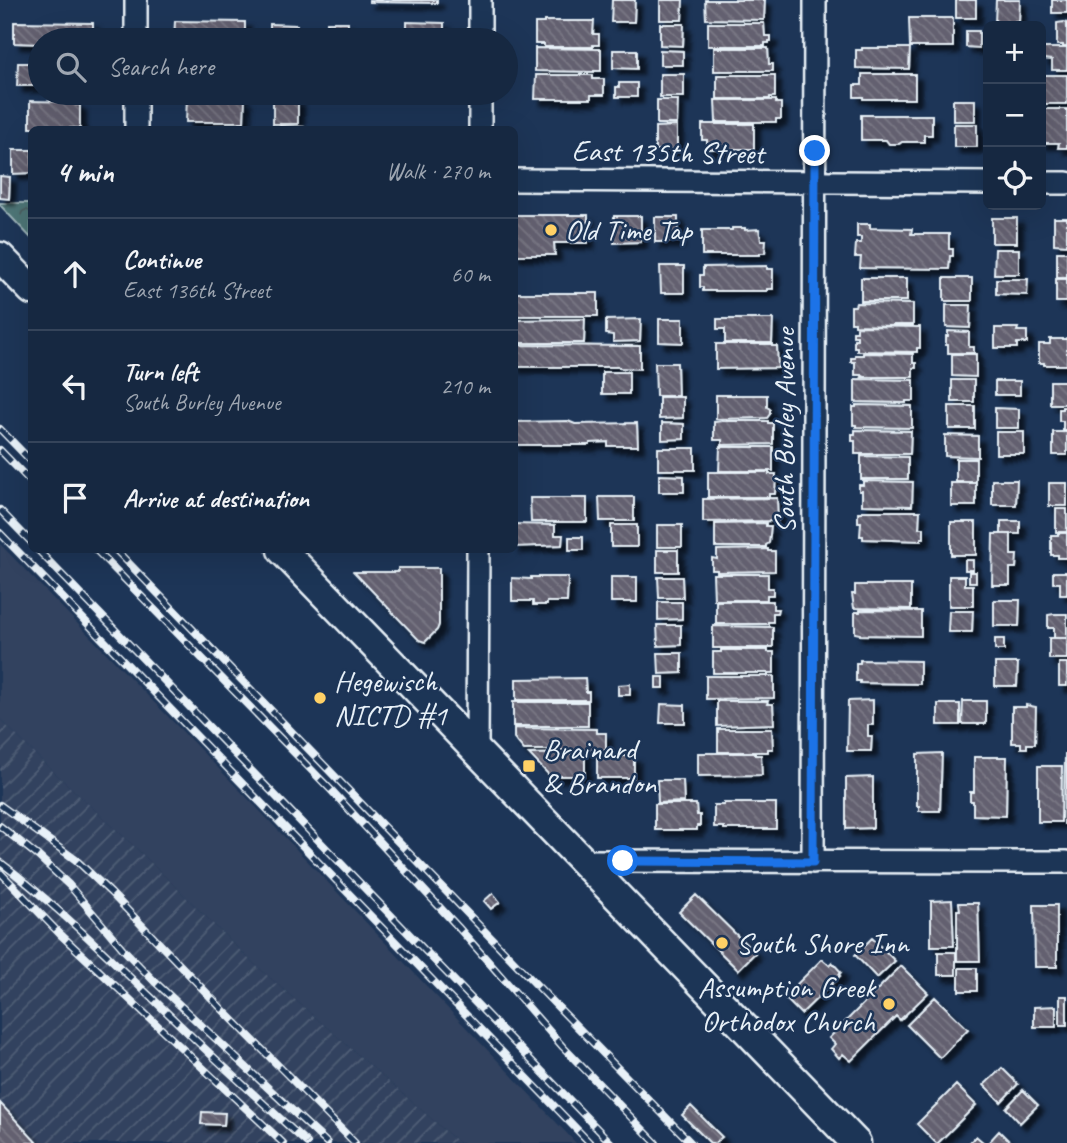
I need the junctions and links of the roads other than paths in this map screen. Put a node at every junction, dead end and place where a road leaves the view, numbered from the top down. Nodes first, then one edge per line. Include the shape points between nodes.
1 (136, 0) edge
2 (481, 0) edge
3 (815, 0) edge
4 (136, 28) edge
5 (480, 28) edge
6 (136, 105) edge
7 (480, 105) edge
8 (136, 126) edge
9 (480, 126) edge
10 (518, 180) edge
11 (815, 183) junction
12 (983, 183) edge
13 (1046, 183) edge
14 (1067, 183) edge
15 (0, 257) edge
16 (28, 286) edge
17 (285, 553) edge
18 (478, 553) edge
19 (477, 751) junction
20 (584, 861) junction
21 (813, 862) junction
22 (1067, 862) edge
23 (856, 1143) edge

1 - 4 street
2 - 5 street
3 - 11 street, South Burley Avenue
6 - 8 street
7 - 9 street
10 - 11 street, East 135th Street
11 - 12 street, East 135th Street
11 - 21 street, South Burley Avenue
13 - 14 street
15 - 16 main road
17 - 19 main road
18 - 19 street
19 - 20 main road
20 - 21 street
20 - 23 main road
21 - 22 street

